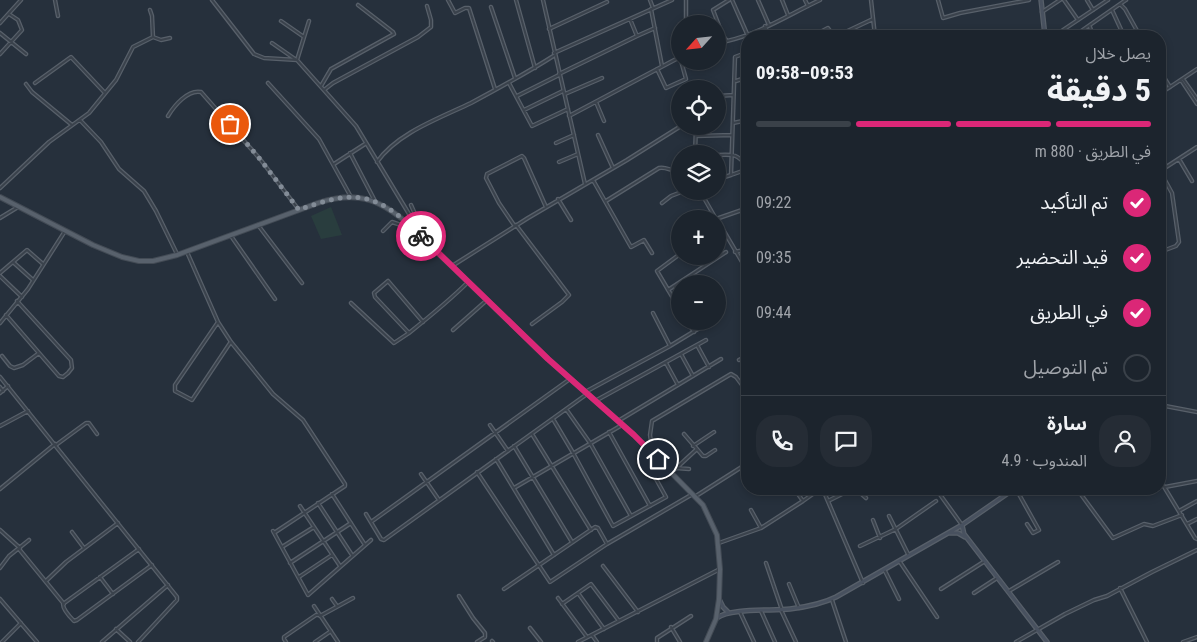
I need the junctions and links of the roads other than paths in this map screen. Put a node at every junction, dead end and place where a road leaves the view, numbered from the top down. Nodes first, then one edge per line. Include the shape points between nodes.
1 (21, 0) edge
2 (55, 0) edge
3 (212, 0) edge
4 (448, 0) edge
5 (516, 0) edge
6 (544, 0) edge
7 (650, 0) edge
8 (672, 0) edge
9 (686, 0) edge
10 (731, 0) edge
11 (758, 0) edge
12 (782, 0) edge
13 (805, 0) edge
14 (820, 0) edge
15 (871, 0) edge
16 (938, 0) edge
17 (1029, 0) edge
18 (1041, 0) edge
19 (1060, 0) edge
20 (1064, 0) edge
21 (1087, 0) edge
22 (1108, 0) edge
23 (1126, 0) edge
24 (607, 2) dead end
25 (1120, 4) junction
26 (358, 5) dead end
27 (428, 6) dead end
28 (808, 6) junction
29 (491, 7) dead end
30 (652, 9) junction
31 (150, 10) dead end
32 (1093, 10) junction
33 (1112, 10) junction
34 (1042, 12) junction
35 (9, 14) junction
36 (686, 15) edge
37 (715, 15) edge
38 (788, 15) junction
39 (58, 16) dead end
40 (630, 19) junction
41 (873, 19) junction
42 (1078, 20) junction
43 (280, 21) dead end
44 (309, 21) dead end
45 (0, 24) edge
46 (769, 25) junction
47 (765, 26) junction
48 (1089, 26) junction
49 (549, 28) junction
50 (655, 28) junction
51 (746, 30) edge
52 (757, 30) edge
53 (767, 30) edge
54 (848, 30) edge
55 (874, 30) edge
56 (1044, 30) edge
57 (1063, 30) edge
58 (1083, 30) edge
59 (1091, 30) edge
60 (1121, 30) edge
61 (1136, 30) edge
62 (0, 33) edge
63 (304, 36) junction
64 (637, 36) junction
65 (153, 37) junction
66 (741, 37) edge
67 (170, 38) dead end
68 (11, 41) junction
69 (726, 41) edge
70 (272, 43) dead end
71 (0, 54) edge
72 (26, 54) dead end
73 (554, 54) junction
74 (741, 55) edge
75 (296, 60) junction
76 (671, 62) edge
77 (662, 66) junction
78 (535, 68) junction
79 (656, 69) junction
80 (1197, 69) edge
81 (684, 70) edge
82 (559, 74) junction
83 (602, 78) dead end
84 (516, 79) junction
85 (741, 79) edge
86 (1182, 80) junction
87 (735, 81) junction
88 (1166, 81) edge
89 (509, 82) junction
90 (35, 83) dead end
91 (268, 83) dead end
92 (26, 84) dead end
93 (321, 86) junction
94 (1170, 87) junction
95 (324, 90) junction
96 (496, 90) junction
97 (1166, 90) edge
98 (105, 93) junction
99 (564, 93) junction
100 (726, 95) edge
101 (733, 95) junction
102 (517, 96) junction
103 (1197, 99) edge
104 (596, 102) junction
105 (1197, 104) edge
106 (568, 109) junction
107 (524, 110) junction
108 (168, 116) dead end
109 (569, 116) junction
110 (80, 120) junction
111 (604, 120) dead end
112 (741, 122) edge
113 (732, 124) junction
114 (72, 125) junction
115 (671, 132) edge
116 (574, 135) junction
117 (598, 135) dead end
118 (732, 135) junction
119 (696, 136) joint
120 (366, 143) junction
121 (556, 143) dead end
122 (696, 145) edge
123 (1197, 147) edge
124 (350, 153) junction
125 (578, 154) junction
126 (726, 154) edge
127 (732, 154) junction
128 (1179, 159) junction
129 (741, 160) edge
130 (377, 162) junction
131 (559, 162) dead end
132 (334, 164) junction
133 (1166, 167) edge
134 (614, 168) junction
135 (671, 170) edge
136 (741, 172) edge
137 (730, 175) junction
138 (726, 176) edge
139 (593, 180) junction
140 (1192, 181) dead end
141 (1166, 182) edge
142 (585, 184) junction
143 (0, 188) edge
144 (351, 196) junction
145 (671, 196) edge
146 (0, 197) edge
147 (558, 199) junction
148 (375, 201) junction
149 (605, 202) junction
150 (662, 203) dead end
151 (410, 205) dead end
152 (546, 206) junction
153 (18, 207) junction
154 (299, 210) junction
155 (741, 210) edge
156 (726, 216) edge
157 (0, 218) edge
158 (571, 220) dead end
159 (407, 222) junction
160 (258, 225) junction
161 (516, 226) junction
162 (65, 231) junction
163 (383, 231) dead end
164 (417, 232) junction
165 (231, 236) junction
166 (726, 236) edge
167 (429, 244) junction
168 (1166, 250) edge
169 (741, 251) edge
170 (187, 252) junction
171 (652, 252) dead end
172 (735, 252) junction
173 (177, 256) junction
174 (13, 261) junction
175 (671, 261) edge
176 (741, 261) edge
177 (43, 264) junction
178 (706, 265) edge
179 (452, 266) junction
180 (0, 275) edge
181 (691, 275) edge
182 (33, 280) junction
183 (469, 282) junction
184 (302, 283) dead end
185 (671, 288) edge
186 (668, 290) junction
187 (671, 295) edge
188 (22, 297) junction
189 (275, 299) dead end
190 (487, 300) junction
191 (17, 302) junction
192 (351, 303) dead end
193 (652, 312) dead end
194 (6, 315) junction
195 (218, 322) junction
196 (423, 322) junction
197 (0, 323) edge
198 (532, 324) dead end
199 (454, 330) dead end
200 (697, 330) edge
201 (694, 332) joint
202 (409, 333) junction
203 (706, 340) dead end
204 (231, 342) junction
205 (697, 345) junction
206 (670, 346) junction
207 (39, 353) junction
208 (681, 354) junction
209 (2, 356) dead end
210 (721, 359) dead end
211 (665, 363) junction
212 (709, 367) junction
213 (693, 376) junction
214 (0, 377) edge
215 (570, 379) junction
216 (741, 383) edge
217 (8, 386) junction
218 (678, 386) junction
219 (0, 387) edge
220 (1, 392) edge
221 (586, 393) junction
222 (595, 401) junction
223 (1166, 405) edge
224 (566, 409) junction
225 (28, 411) junction
226 (1197, 412) edge
227 (552, 420) junction
228 (618, 421) junction
229 (490, 425) dead end
230 (622, 425) junction
231 (0, 426) edge
232 (609, 432) junction
233 (714, 432) dead end
234 (495, 433) junction
235 (97, 434) dead end
236 (532, 434) junction
237 (684, 434) dead end
238 (590, 443) junction
239 (55, 444) junction
240 (514, 446) junction
241 (644, 446) junction
242 (693, 446) junction
243 (697, 449) junction
244 (715, 450) dead end
245 (508, 451) junction
246 (573, 453) junction
247 (496, 459) junction
248 (551, 466) junction
249 (741, 467) edge
250 (676, 468) junction
251 (689, 469) dead end
252 (477, 472) junction
253 (672, 472) junction
254 (421, 474) dead end
255 (533, 477) junction
256 (1197, 480) edge
257 (427, 482) junction
258 (1166, 486) edge
259 (514, 488) junction
260 (1166, 488) edge
261 (0, 490) edge
262 (332, 494) junction
263 (694, 495) junction
264 (800, 495) edge
265 (812, 495) edge
266 (825, 495) edge
267 (840, 495) edge
268 (863, 495) edge
269 (940, 495) edge
270 (1006, 495) edge
271 (1019, 495) edge
272 (1081, 495) edge
273 (866, 498) dead end
274 (439, 500) junction
275 (803, 501) junction
276 (828, 501) junction
277 (936, 501) dead end
278 (1197, 501) edge
279 (318, 504) junction
280 (300, 506) dead end
281 (650, 506) junction
282 (750, 510) dead end
283 (1179, 511) junction
284 (304, 512) junction
285 (366, 514) dead end
286 (1182, 515) junction
287 (632, 516) junction
288 (889, 516) dead end
289 (1197, 519) edge
290 (873, 520) dead end
291 (371, 522) junction
292 (118, 523) junction
293 (351, 523) junction
294 (1027, 524) dead end
295 (1187, 524) junction
296 (962, 525) junction
297 (314, 527) junction
298 (761, 528) junction
299 (896, 529) junction
300 (0, 530) edge
301 (590, 530) junction
302 (72, 532) dead end
303 (337, 532) junction
304 (949, 533) junction
305 (966, 537) junction
306 (880, 538) junction
307 (1197, 539) edge
308 (29, 540) dead end
309 (371, 540) dead end
310 (323, 541) junction
311 (572, 542) junction
312 (718, 543) junction
313 (607, 544) junction
314 (365, 545) junction
315 (860, 546) dead end
316 (19, 548) junction
317 (84, 548) junction
318 (282, 548) junction
319 (139, 549) junction
320 (1197, 550) edge
321 (554, 554) junction
322 (332, 555) junction
323 (352, 555) junction
324 (910, 556) junction
325 (985, 561) junction
326 (900, 562) junction
327 (1058, 562) dead end
328 (290, 563) junction
329 (766, 563) dead end
330 (539, 565) junction
331 (152, 566) junction
332 (340, 566) junction
333 (604, 566) dead end
334 (0, 568) edge
335 (720, 570) junction
336 (885, 571) junction
337 (100, 577) junction
338 (298, 578) junction
339 (997, 578) junction
340 (46, 581) junction
341 (863, 583) junction
342 (790, 584) dead end
343 (168, 585) junction
344 (504, 588) dead end
345 (1120, 588) junction
346 (941, 589) dead end
347 (1008, 592) junction
348 (578, 593) junction
349 (974, 593) dead end
350 (113, 594) junction
351 (459, 596) dead end
352 (332, 598) dead end
353 (353, 598) dead end
354 (558, 598) dead end
355 (0, 599) edge
356 (899, 599) dead end
357 (719, 600) junction
358 (832, 600) junction
359 (4, 603) junction
360 (64, 604) junction
361 (562, 604) junction
362 (0, 606) edge
363 (314, 606) dead end
364 (337, 606) junction
365 (799, 608) junction
366 (781, 610) junction
367 (762, 611) junction
368 (638, 612) junction
369 (728, 612) junction
370 (740, 612) junction
371 (320, 615) junction
372 (692, 616) dead end
373 (937, 617) dead end
374 (716, 619) junction
375 (619, 621) junction
376 (21, 623) junction
377 (530, 628) dead end
378 (671, 628) junction
379 (116, 629) junction
380 (604, 629) junction
381 (1037, 629) junction
382 (331, 631) junction
383 (592, 635) junction
384 (1197, 636) edge
385 (587, 637) junction
386 (2, 642) edge
387 (37, 642) edge
388 (102, 642) edge
389 (130, 642) edge
390 (138, 642) edge
391 (286, 642) edge
392 (315, 642) edge
393 (338, 642) edge
394 (477, 642) edge
395 (541, 642) edge
396 (578, 642) edge
397 (597, 642) edge
398 (657, 642) edge
399 (680, 642) edge
400 (706, 642) edge
401 (754, 642) edge
402 (775, 642) edge
403 (796, 642) edge
404 (846, 642) edge
405 (1016, 642) edge
406 (1047, 642) edge
407 (1147, 642) edge
408 (1183, 642) edge

1 - 35 street
2 - 39 street
3 - 75 street via 256,56
4 - 96 street via 455,13 468,8
5 - 78 street
6 - 49 street
7 - 30 street
8 - 30 street
9 - 36 street
10 - 37 street via 713,10
10 - 51 street
11 - 46 street
12 - 38 street
13 - 28 street
14 - 28 street
15 - 41 street
16 - 17 street via 943,18
18 - 34 street
19 - 34 street
20 - 42 street
21 - 32 street
22 - 32 street
23 - 25 street
24 - 49 street
25 - 33 street
25 - 61 street
26 - 93 street via 394,34 331,69
27 - 95 street via 430,27 418,37
28 - 38 street
29 - 84 street
30 - 40 street
30 - 50 street
31 - 65 street
32 - 42 street
33 - 48 street
33 - 60 street
34 - 56 street
35 - 45 street
35 - 68 street via 18,20 22,29
38 - 46 street
40 - 64 street
40 - 73 street
41 - 54 street
41 - 55 street
42 - 57 street
43 - 63 street
44 - 63 street
46 - 47 street
47 - 52 street
47 - 53 street
48 - 58 street
48 - 59 street
49 - 73 street
50 - 64 street
50 - 77 street
62 - 68 street
63 - 75 street
64 - 82 street
65 - 67 street via 161,40
65 - 98 street via 134,46 116,80
66 - 69 street
68 - 71 street
68 - 72 street
70 - 75 street
73 - 78 street
73 - 82 street
74 - 87 street via 735,58
75 - 93 street
76 - 77 street
77 - 79 street
78 - 84 street
79 - 81 street via 666,88 686,79
79 - 104 street
80 - 86 street
82 - 99 street
82 - 102 street
83 - 99 street
84 - 89 street
85 - 87 street
86 - 94 street
86 - 103 street
86 - 105 street
87 - 101 street
88 - 94 street
89 - 96 street
89 - 102 street
90 - 98 street via 72,57
91 - 132 street via 319,140
92 - 114 street
93 - 95 street
94 - 97 street
95 - 120 street via 348,116
96 - 130 street via 417,129 390,148
98 - 110 street
99 - 106 street
99 - 107 street
100 - 101 street
101 - 113 street
102 - 107 street
104 - 109 street
104 - 111 street
106 - 107 street via 532,126
106 - 109 street
108 - 154 street via 189,93 201,92 260,159
109 - 116 street
110 - 114 street
110 - 173 street via 101,142 119,169 144,191
112 - 113 street
113 - 118 street
114 - 143 street
115 - 134 street
116 - 121 street
116 - 125 street
117 - 134 street
118 - 119 street
118 - 127 street
119 - 122 street
120 - 124 street
120 - 130 street
123 - 128 street
124 - 132 street
124 - 148 street
125 - 131 street
125 - 142 street
126 - 127 street
127 - 129 street
127 - 137 street
128 - 133 street
128 - 140 street
130 - 164 street
132 - 144 street
134 - 139 street
135 - 149 street via 659,168
136 - 137 street
137 - 138 street
139 - 142 street
139 - 149 street
141 - 168 street via 1172,193 1180,242
142 - 147 street
144 - 148 main road
144 - 154 main road
145 - 150 street
146 - 153 main road
147 - 152 street
147 - 158 street
148 - 159 main road
149 - 171 street via 631,248 644,240
151 - 167 street via 421,220
152 - 161 street
152 - 161 street via 523,157 487,174 499,203
153 - 157 street
153 - 162 main road
154 - 160 main road
155 - 156 street
159 - 163 street via 401,225 391,223
159 - 164 main road
160 - 165 main road
160 - 184 street
161 - 179 street
161 - 198 street via 569,295
162 - 173 main road via 129,259 153,261
162 - 177 street
164 - 167 main road
165 - 170 main road
165 - 189 street
166 - 172 street
167 - 179 main road
169 - 172 street
170 - 173 main road
170 - 195 street
172 - 176 street
174 - 177 street via 27,250
174 - 180 street
174 - 182 street
175 - 186 street via 657,271
177 - 182 street
178 - 181 street
179 - 183 main road
180 - 188 street
182 - 188 street
183 - 190 main road
183 - 196 street
185 - 186 street
186 - 187 street
188 - 191 street
190 - 199 street
190 - 215 main road
191 - 194 street
191 - 207 street via 71,360 72,368 61,377
192 - 202 street via 394,343
193 - 206 street
194 - 197 street
194 - 207 street
195 - 204 street
195 - 204 street via 175,385 175,391 192,400
196 - 202 street
196 - 202 street via 390,282 386,282 374,295
200 - 201 street
201 - 206 street
203 - 205 street
204 - 262 street via 273,394 305,422 345,484
205 - 208 street
205 - 212 street
206 - 221 street
207 - 209 street via 24,365 14,368
208 - 211 street
208 - 213 street
210 - 212 street
211 - 218 street
211 - 222 street
212 - 213 street
213 - 218 street
214 - 217 street
215 - 221 main road
215 - 234 street
216 - 250 street via 731,374 652,421 651,442 669,465
217 - 220 street
217 - 225 street
218 - 228 street
219 - 220 street
221 - 222 main road
221 - 224 street
222 - 228 main road
223 - 226 street
224 - 227 street
224 - 238 street
225 - 231 street
225 - 239 street
227 - 236 street
227 - 246 street
228 - 230 main road
229 - 234 street
230 - 232 street
230 - 241 main road
232 - 238 street
232 - 281 street
233 - 242 street
234 - 245 street
234 - 257 street
235 - 239 street via 88,422
236 - 240 street
236 - 248 street
237 - 242 street
238 - 246 street
238 - 287 street
239 - 261 street
239 - 292 street
240 - 245 street
240 - 255 street
241 - 253 main road
241 - 281 street via 642,453 666,496
242 - 243 street
243 - 244 street via 704,456
243 - 250 street
245 - 247 street
246 - 248 street
246 - 287 street via 612,525
247 - 252 street
247 - 259 street
248 - 255 street
248 - 301 street
249 - 263 street
250 - 251 street
250 - 253 street
252 - 274 street
252 - 330 street
253 - 263 main road
254 - 257 street
255 - 259 street
255 - 311 street
256 - 258 street
257 - 274 street
257 - 291 street
259 - 321 street
260 - 283 street
262 - 279 street
262 - 293 street
263 - 312 main road via 709,516
263 - 313 street
264 - 275 street
265 - 275 street
266 - 276 street
267 - 276 street
268 - 273 street
269 - 296 street
270 - 296 street
271 - 294 street via 1039,529 1034,532
272 - 286 street via 1113,538 1144,524 1153,526
274 - 291 street via 384,540
275 - 298 street
276 - 341 street
277 - 299 street
278 - 283 street
279 - 284 street
279 - 303 street
280 - 284 street
281 - 287 street
282 - 298 street
283 - 286 street
284 - 297 street
284 - 318 street via 273,532
285 - 291 street
286 - 295 street
288 - 299 street
289 - 295 street
290 - 306 street
292 - 317 street
292 - 319 street
293 - 303 street
293 - 314 street
295 - 307 street
296 - 304 street
296 - 305 street
297 - 310 street
297 - 318 street
298 - 312 street
299 - 306 street
299 - 324 street
300 - 316 street
301 - 311 street
301 - 313 street via 597,527
302 - 317 street
303 - 310 street
303 - 323 street
304 - 305 street
304 - 324 street
305 - 325 street
306 - 315 street
308 - 316 street
309 - 314 street
310 - 322 street
310 - 328 street
311 - 321 street
312 - 335 main road
313 - 330 street via 551,582
314 - 323 street
316 - 334 street
316 - 340 street
317 - 340 street
318 - 328 street
319 - 331 street
319 - 337 street
320 - 345 street
321 - 330 street
322 - 332 street
322 - 338 street
323 - 332 street
324 - 326 street
325 - 339 street
325 - 346 street
326 - 336 street
326 - 373 street
327 - 347 street
328 - 338 street
329 - 366 street
330 - 344 street
331 - 343 street
331 - 350 street
332 - 338 street via 308,595
333 - 368 street
335 - 357 main road
335 - 368 street
336 - 341 street
336 - 356 street
337 - 350 street
337 - 360 street
339 - 347 street
339 - 349 street
340 - 360 street
341 - 358 street
342 - 365 street
343 - 379 street
343 - 390 street via 177,599
345 - 381 street
345 - 407 street
347 - 381 street
348 - 361 street
348 - 375 street via 592,584
348 - 380 street
350 - 360 street via 76,621
351 - 394 street via 485,633
352 - 364 street
353 - 364 street
354 - 361 street
355 - 359 street
357 - 369 street
357 - 374 main road
358 - 365 street
358 - 404 street
359 - 362 street
359 - 376 street
361 - 385 street
363 - 371 street
364 - 371 street
365 - 366 street
366 - 367 street
366 - 403 street
367 - 370 street
367 - 402 street
368 - 375 street
369 - 370 street
369 - 374 street
370 - 401 street
371 - 382 street
371 - 391 street via 284,637
372 - 378 street
374 - 400 main road
375 - 380 street
376 - 386 street
376 - 387 street
377 - 395 street
378 - 398 street via 657,638
378 - 399 street
379 - 388 street
379 - 389 street
380 - 383 street
381 - 405 street
381 - 406 street
382 - 392 street
382 - 393 street
383 - 385 street
383 - 397 street
384 - 408 street
385 - 396 street

